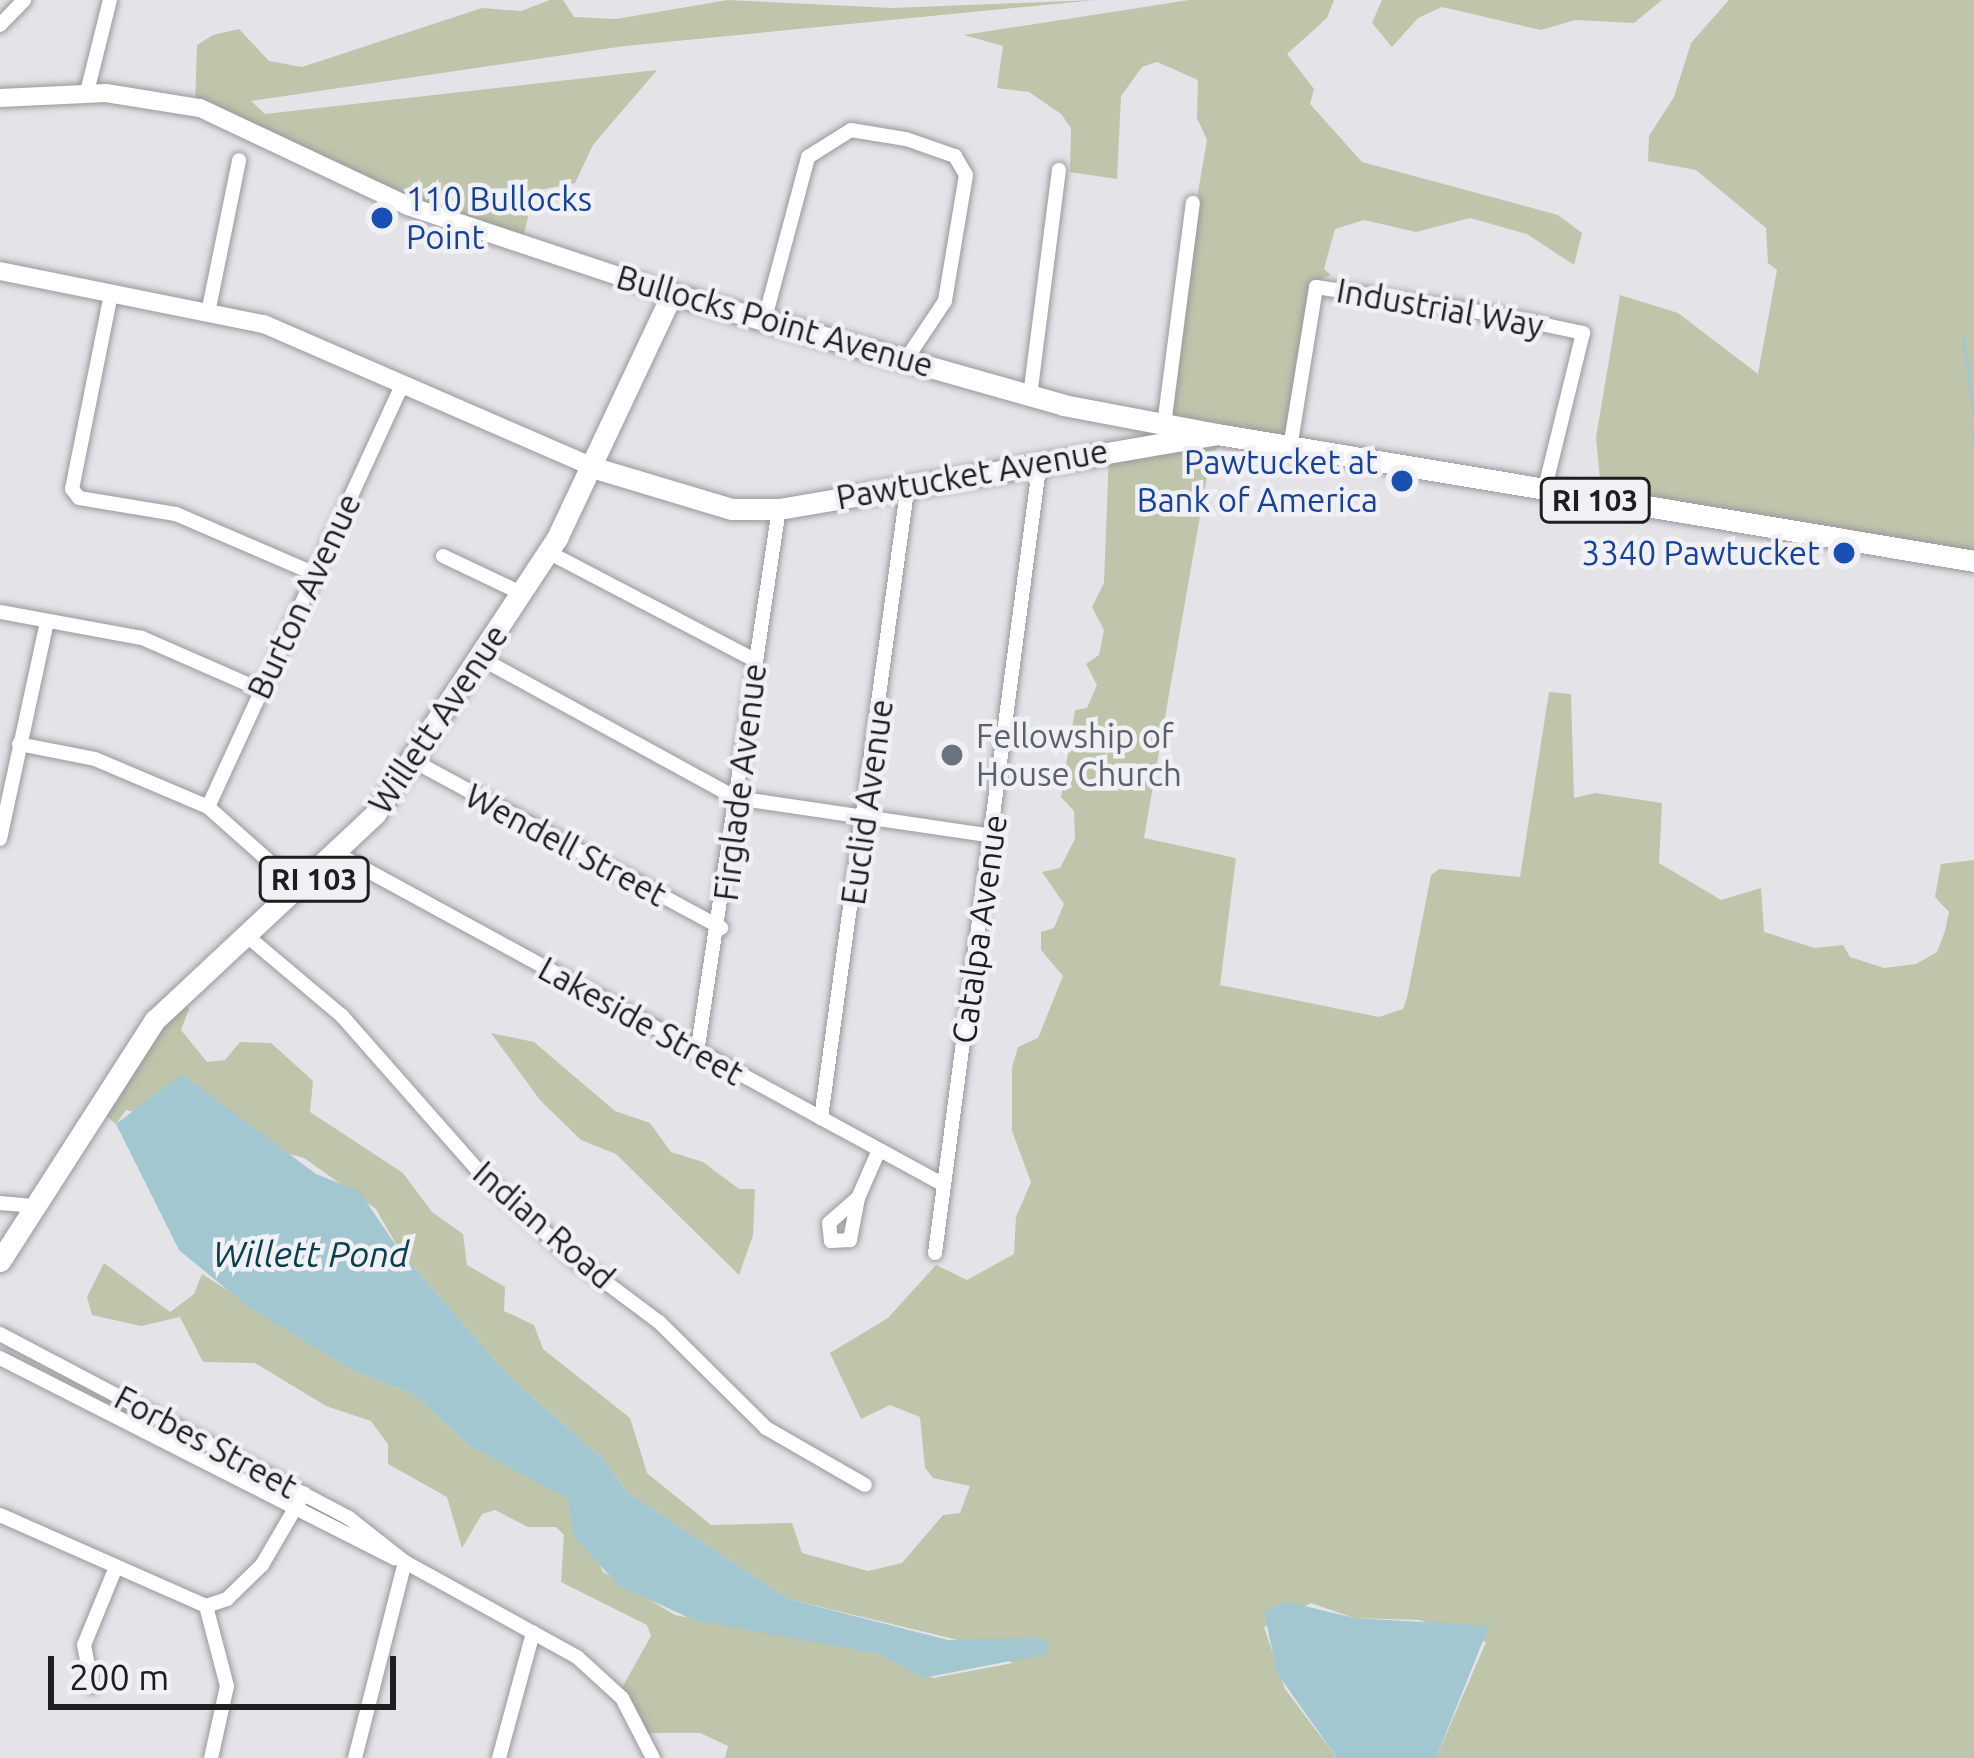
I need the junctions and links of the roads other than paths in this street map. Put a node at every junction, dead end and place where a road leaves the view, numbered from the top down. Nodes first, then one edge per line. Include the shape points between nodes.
1 (24, 0) edge
2 (110, 0) edge
3 (0, 25) edge
4 (87, 92) junction
5 (0, 98) edge
6 (239, 160) dead end
7 (1059, 170) dead end
8 (1193, 203) dead end
9 (0, 271) edge
10 (111, 294) junction
11 (672, 294) junction
12 (208, 313) junction
13 (765, 318) junction
14 (907, 358) junction
15 (402, 386) junction
16 (1030, 396) junction
17 (1106, 416) junction
18 (1163, 432) junction
19 (1290, 448) junction
20 (1103, 451) junction
21 (1040, 461) junction
22 (595, 468) junction
23 (908, 484) junction
24 (1544, 492) junction
25 (779, 509) junction
26 (548, 552) junction
27 (443, 556) dead end
28 (1974, 561) edge
29 (315, 574) junction
30 (523, 594) junction
31 (0, 612) edge
32 (47, 622) junction
33 (482, 659) junction
34 (755, 660) junction
35 (261, 690) junction
36 (19, 744) junction
37 (412, 760) junction
38 (736, 798) junction
39 (208, 807) junction
40 (866, 817) junction
41 (992, 836) junction
42 (0, 839) edge
43 (339, 855) junction
44 (301, 890) junction
45 (721, 928) junction
46 (247, 936) junction
47 (697, 1053) junction
48 (821, 1118) junction
49 (879, 1150) junction
50 (944, 1185) junction
51 (858, 1198) dead end
52 (0, 1203) edge
53 (36, 1206) junction
54 (934, 1253) dead end
55 (0, 1261) edge
56 (6, 1338) edge
57 (1, 1362) edge
58 (865, 1485) dead end
59 (304, 1493) junction
60 (293, 1512) junction
61 (0, 1515) edge
62 (405, 1562) junction
63 (114, 1572) junction
64 (206, 1606) junction
65 (533, 1633) junction
66 (92, 1686) dead end
67 (211, 1758) edge
68 (355, 1758) edge
69 (499, 1758) edge
70 (653, 1758) edge

1 - 3 street
2 - 4 street
4 - 5 main road, Bullocks Point Avenue
4 - 11 main road, Bullocks Point Avenue via 226,116 408,206
6 - 12 street
7 - 16 street
8 - 18 street
9 - 10 main road, Pawtucket Avenue
10 - 12 main road, Pawtucket Avenue
10 - 29 street via 72,488 79,498 176,514
11 - 13 main road, Bullocks Point Avenue / RI 103
11 - 22 main road, Willett Avenue / RI 103
12 - 15 main road, Pawtucket Avenue via 264,324
13 - 14 main road, Bullocks Point Avenue / RI 103
13 - 14 street via 808,157 851,130 905,139 955,156 966,175 945,301
14 - 16 main road, Bullocks Point Avenue / RI 103
15 - 22 main road, Pawtucket Avenue
15 - 29 street, Burton Avenue
16 - 17 main road, Bullocks Point Avenue / RI 103
17 - 18 main road, Bullocks Point Avenue / RI 103
17 - 20 main road
18 - 19 main road, Bullocks Point Avenue / RI 103
18 - 20 main road, Pawtucket Avenue / RI 103
19 - 24 main road, RI 103
19 - 24 street, Industrial Way via 1316,287 1583,333
20 - 21 main road, Pawtucket Avenue / RI 103
21 - 23 main road, Pawtucket Avenue / RI 103
21 - 41 street, Catalpa Avenue
22 - 25 main road, Pawtucket Avenue / RI 103 via 732,509
22 - 26 main road, Willett Avenue / RI 103
23 - 25 main road, Pawtucket Avenue / RI 103
23 - 40 street, Euclid Avenue
24 - 28 main road, RI 103
25 - 34 street, Firglade Avenue
26 - 30 main road, Willett Avenue / RI 103
26 - 34 street
27 - 30 street
29 - 35 street, Burton Avenue
30 - 33 main road, Willett Avenue / RI 103
31 - 32 street
32 - 35 street via 142,638
32 - 36 street
33 - 37 main road, Willett Avenue / RI 103
33 - 38 street
34 - 38 street, Firglade Avenue
35 - 39 street, Burton Avenue
36 - 39 street via 95,759
36 - 42 street
37 - 43 main road, Willett Avenue / RI 103
37 - 45 street, Wendell Street
38 - 40 street
38 - 45 street, Firglade Avenue
39 - 44 street
40 - 41 street
40 - 48 street, Euclid Avenue
41 - 50 street, Catalpa Avenue
43 - 44 main road, Willett Avenue / RI 103
43 - 47 street, Lakeside Street
44 - 46 main road, Willett Avenue / RI 103
45 - 47 street, Firglade Avenue
46 - 53 main road, Willett Avenue / RI 103 via 155,1020
46 - 58 street, Indian Road via 342,1016 483,1176 572,1257 658,1322 766,1428
47 - 48 street, Lakeside Street
48 - 49 street, Lakeside Street
49 - 50 street, Lakeside Street
49 - 51 street
50 - 54 street, Catalpa Avenue
52 - 53 street
53 - 55 main road, Willett Avenue / RI 103
56 - 57 street
56 - 59 street, Forbes Street
57 - 60 street, Forbes Street
59 - 60 street
59 - 62 street, Forbes Street
60 - 62 street, Forbes Street
60 - 64 street via 262,1565
61 - 63 street
62 - 65 street, Forbes Street
62 - 68 street
63 - 64 street
63 - 66 street via 84,1645
64 - 67 street via 226,1686
65 - 69 street
65 - 70 street, Forbes Street via 577,1657 622,1698

